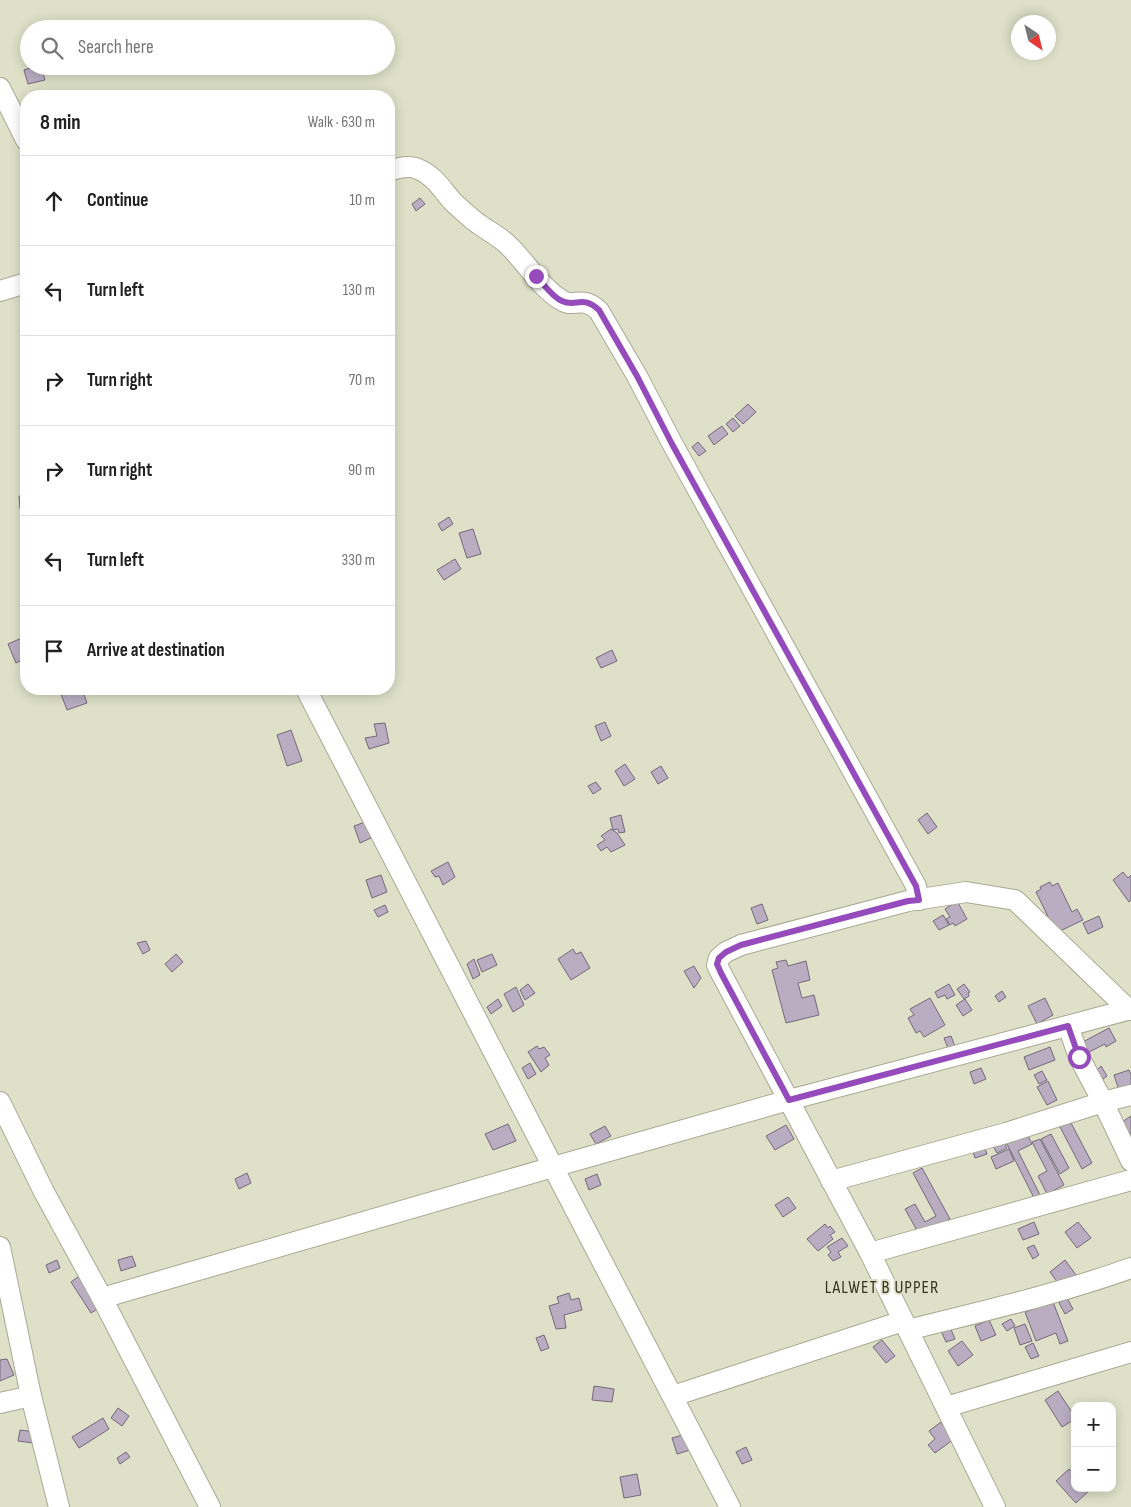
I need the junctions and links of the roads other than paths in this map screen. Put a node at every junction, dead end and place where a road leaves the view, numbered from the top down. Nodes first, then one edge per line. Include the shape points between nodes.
1 (0, 88) edge
2 (20, 128) edge
3 (395, 169) edge
4 (20, 285) edge
5 (0, 291) edge
6 (309, 695) edge
7 (919, 900) junction
8 (1130, 1009) edge
9 (1068, 1026) junction
10 (1131, 1095) edge
11 (789, 1100) junction
12 (0, 1102) edge
13 (1102, 1102) junction
14 (1131, 1162) edge
15 (552, 1167) junction
16 (831, 1180) junction
17 (1131, 1180) edge
18 (0, 1247) edge
19 (870, 1253) junction
20 (1131, 1268) edge
21 (102, 1298) junction
22 (906, 1326) junction
23 (1131, 1352) edge
24 (31, 1396) junction
25 (673, 1396) junction
26 (0, 1402) edge
27 (946, 1407) junction
28 (59, 1507) edge
29 (210, 1507) edge
30 (730, 1507) edge
31 (995, 1507) edge

1 - 2 street
3 - 7 street via 418,168 478,224 510,246 562,301 584,302 599,310 916,886
4 - 5 street
6 - 15 street
7 - 8 street via 966,892 1015,900
7 - 11 street via 741,945 719,958 717,964 721,973
8 - 9 street
9 - 11 street
9 - 13 street via 1079,1057
10 - 13 street
11 - 15 street
11 - 16 street
12 - 21 street via 44,1192
13 - 14 street
13 - 16 street via 1006,1133
15 - 21 street
15 - 25 street
16 - 19 street
17 - 19 street
18 - 24 street
19 - 22 street
20 - 22 street via 1029,1299
21 - 29 street
22 - 25 street
22 - 27 street
23 - 27 street
24 - 26 street
24 - 28 street
25 - 30 street
27 - 31 street

